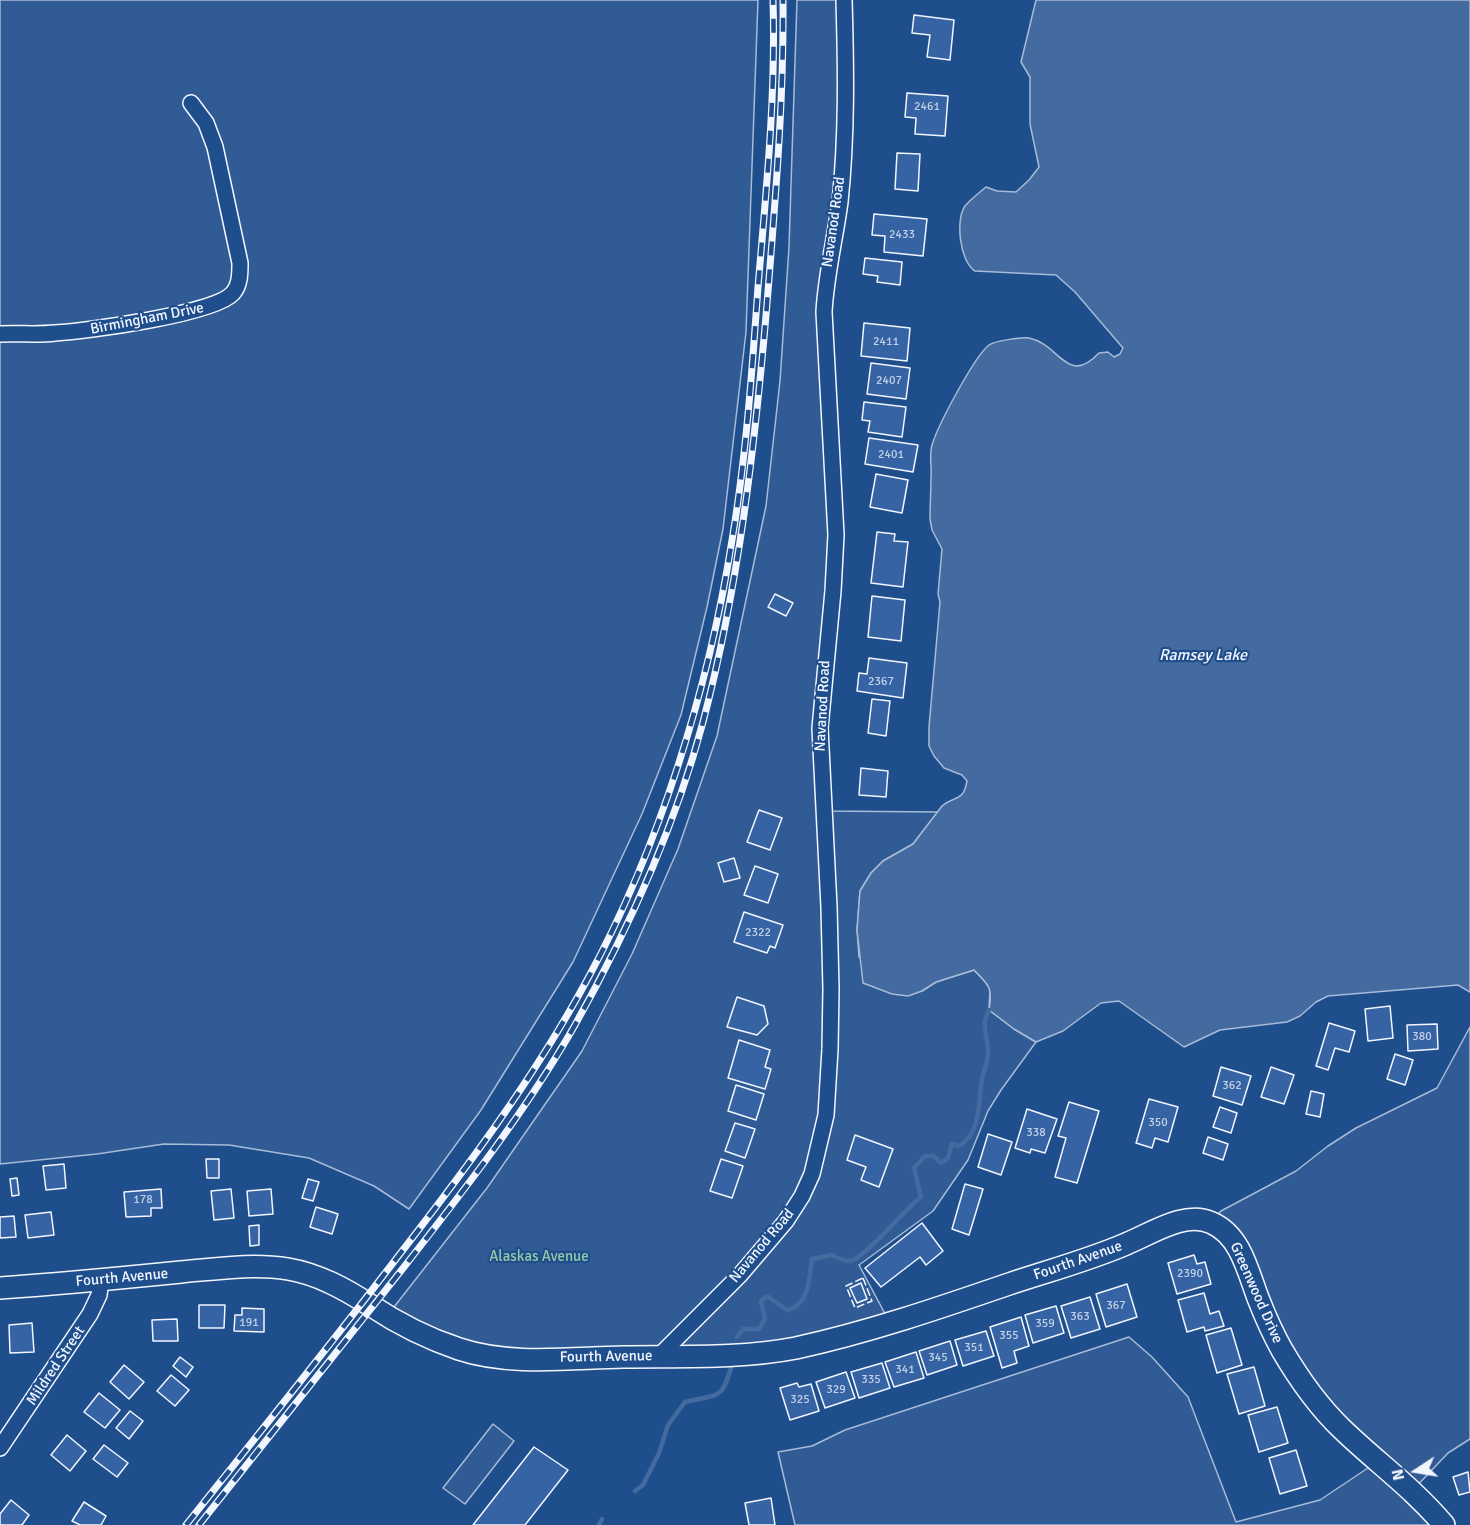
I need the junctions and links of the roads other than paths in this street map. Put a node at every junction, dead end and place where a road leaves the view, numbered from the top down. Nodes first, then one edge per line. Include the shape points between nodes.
1 (844, 0) edge
2 (191, 103) dead end
3 (0, 334) edge
4 (1211, 1222) joint
5 (101, 1280) junction
6 (0, 1288) edge
7 (659, 1356) junction
8 (0, 1448) edge
9 (1444, 1525) edge

1 - 7 street, Navanod Road via 844,142 824,312 836,535 820,728 831,989 825,1115 812,1174 786,1221 740,1275
2 - 3 street, Birmingham Drive via 206,123 215,147 240,263 232,294 213,306 105,327 53,334
4 - 7 street, Fourth Avenue via 1173,1224 1122,1246 849,1335 752,1354
4 - 9 street, Greenwood Drive via 1231,1237 1239,1250 1268,1322 1311,1395
5 - 6 street, Fourth Avenue
5 - 7 street, Fourth Avenue via 205,1270 283,1268 332,1283 426,1336 483,1355
5 - 8 street, Mildred Street via 90,1314

